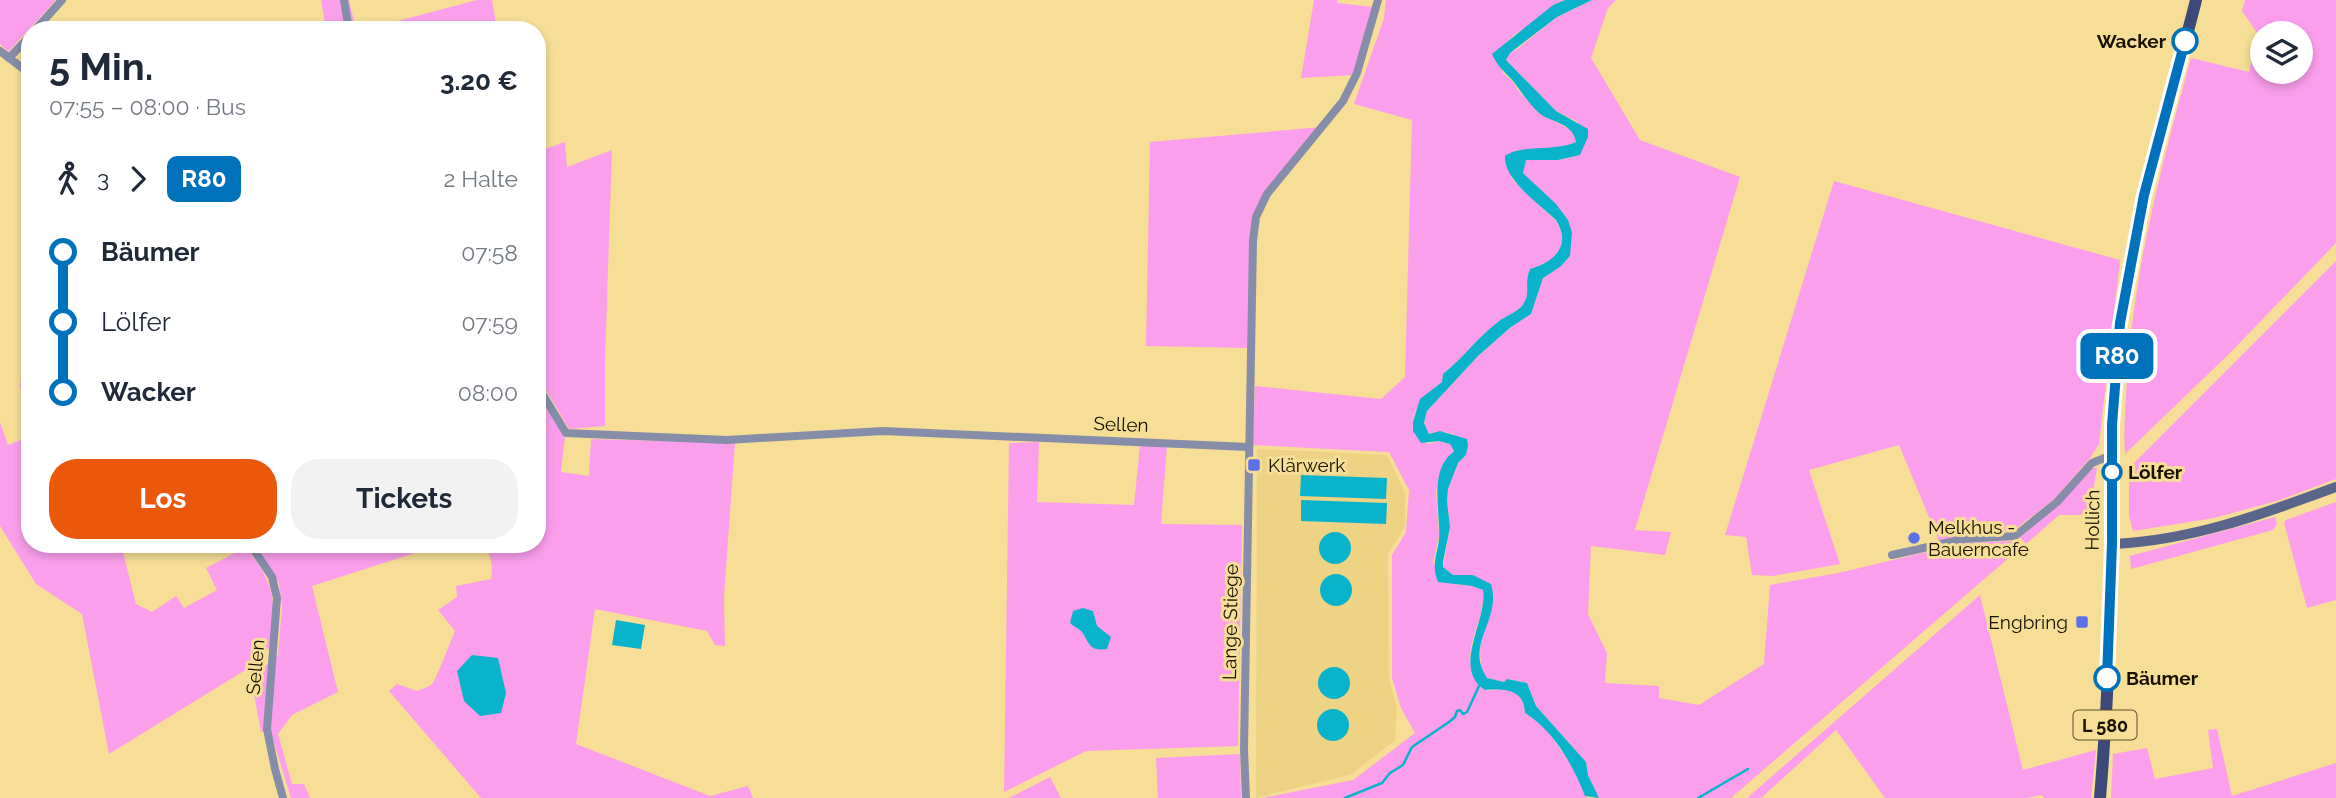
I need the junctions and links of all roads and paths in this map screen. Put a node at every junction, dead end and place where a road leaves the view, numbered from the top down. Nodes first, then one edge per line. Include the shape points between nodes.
1 (62, 0) edge
2 (344, 0) edge
3 (1378, 0) edge
4 (2196, 0) edge
5 (43, 21) edge
6 (348, 21) edge
7 (21, 45) edge
8 (0, 51) edge
9 (9, 58) junction
10 (21, 67) edge
11 (546, 400) edge
12 (1248, 447) junction
13 (2112, 455) junction
14 (2336, 487) edge
15 (2112, 544) junction
16 (256, 553) edge
17 (1892, 555) dead end
18 (284, 798) edge
19 (1246, 798) edge
20 (2101, 798) edge

1 - 5 street
2 - 6 street
3 - 12 street via 1357,73 1343,101 1267,194 1256,217
4 - 13 main road, Hollich / L 580 via 2132,254 2116,363
7 - 9 street
8 - 9 street
9 - 10 street
11 - 12 street, Sellen via 566,433 727,440 883,432
12 - 19 street, Lange Stiege
13 - 15 main road, Hollich / L 580
13 - 17 street via 2092,463 2057,502 2015,536 1964,539
14 - 15 main road via 2235,523 2164,539
15 - 20 main road, Hollich / L 580
16 - 18 street, Sellen via 272,577 277,598 267,729

